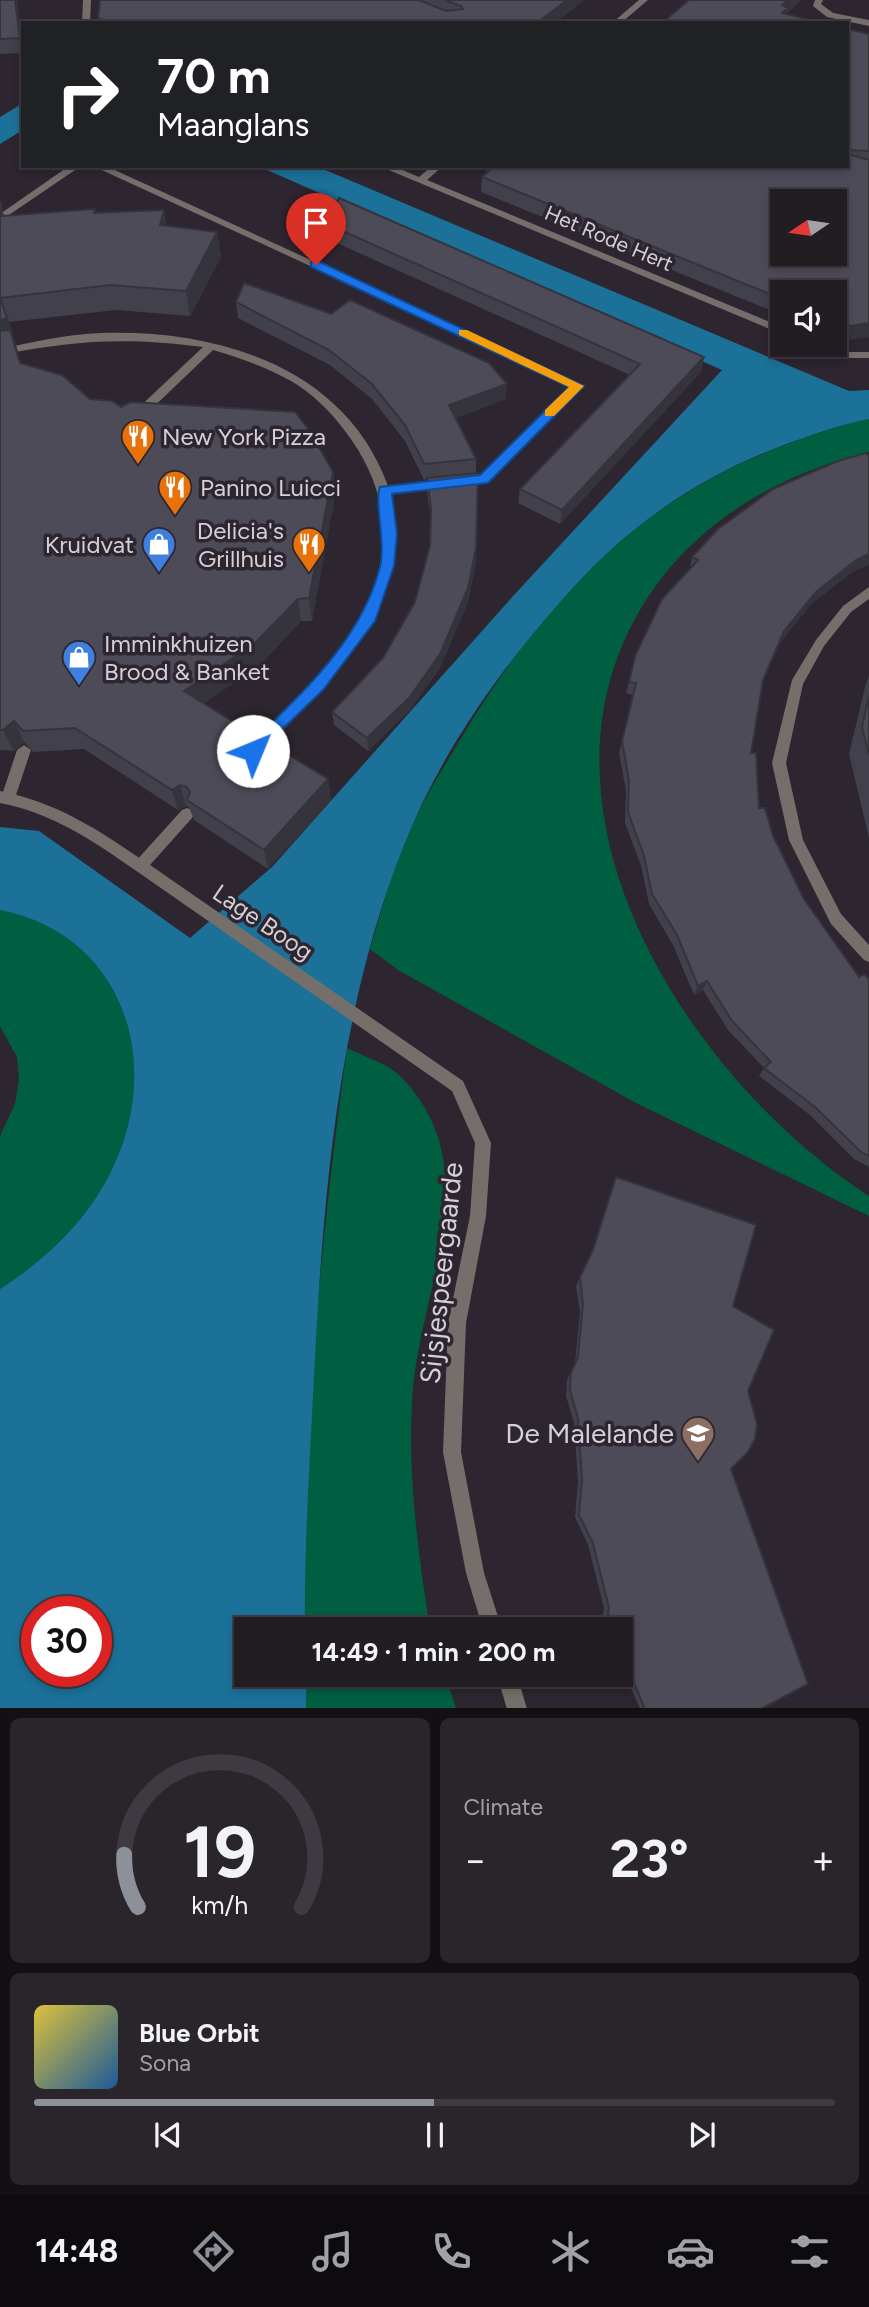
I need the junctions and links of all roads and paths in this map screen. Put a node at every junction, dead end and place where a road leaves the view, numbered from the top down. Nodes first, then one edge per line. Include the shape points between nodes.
1 (87, 0) edge
2 (644, 0) edge
3 (819, 0) edge
4 (86, 21) edge
5 (618, 21) edge
6 (869, 23) edge
7 (73, 168) edge
8 (103, 168) edge
9 (389, 168) edge
10 (436, 168) edge
11 (420, 181) junction
12 (0, 218) edge
13 (770, 326) edge
14 (211, 346) junction
15 (0, 352) edge
16 (847, 355) edge
17 (869, 355) edge
18 (127, 425) edge
19 (384, 490) junction
20 (869, 592) edge
21 (24, 750) edge
22 (253, 751) edge
23 (4, 797) edge
24 (187, 814) edge
25 (141, 866) junction
26 (869, 955) edge
27 (361, 1016) joint
28 (489, 1617) edge
29 (511, 1687) edge
30 (517, 1708) edge

1 - 4 street
2 - 5 street
3 - 6 street via 817,4 830,15
7 - 12 street
8 - 19 street via 578,386 484,480
9 - 11 street, Het Rode Hert
10 - 11 street
11 - 13 street, Het Rode Hert
14 - 15 street via 105,335
14 - 18 street
14 - 19 street via 272,367 321,397 354,430
16 - 17 street
19 - 22 street via 390,534 387,566 368,621 318,686
20 - 26 street via 820,643 797,684 779,762 796,840 836,919
21 - 23 street
23 - 25 street, Lage Boog via 57,812
24 - 25 street
25 - 27 street, Lage Boog
27 - 28 street, Sijsjespeergaarde via 458,1086 483,1143 478,1216 457,1323 452,1452 475,1573
29 - 30 street

